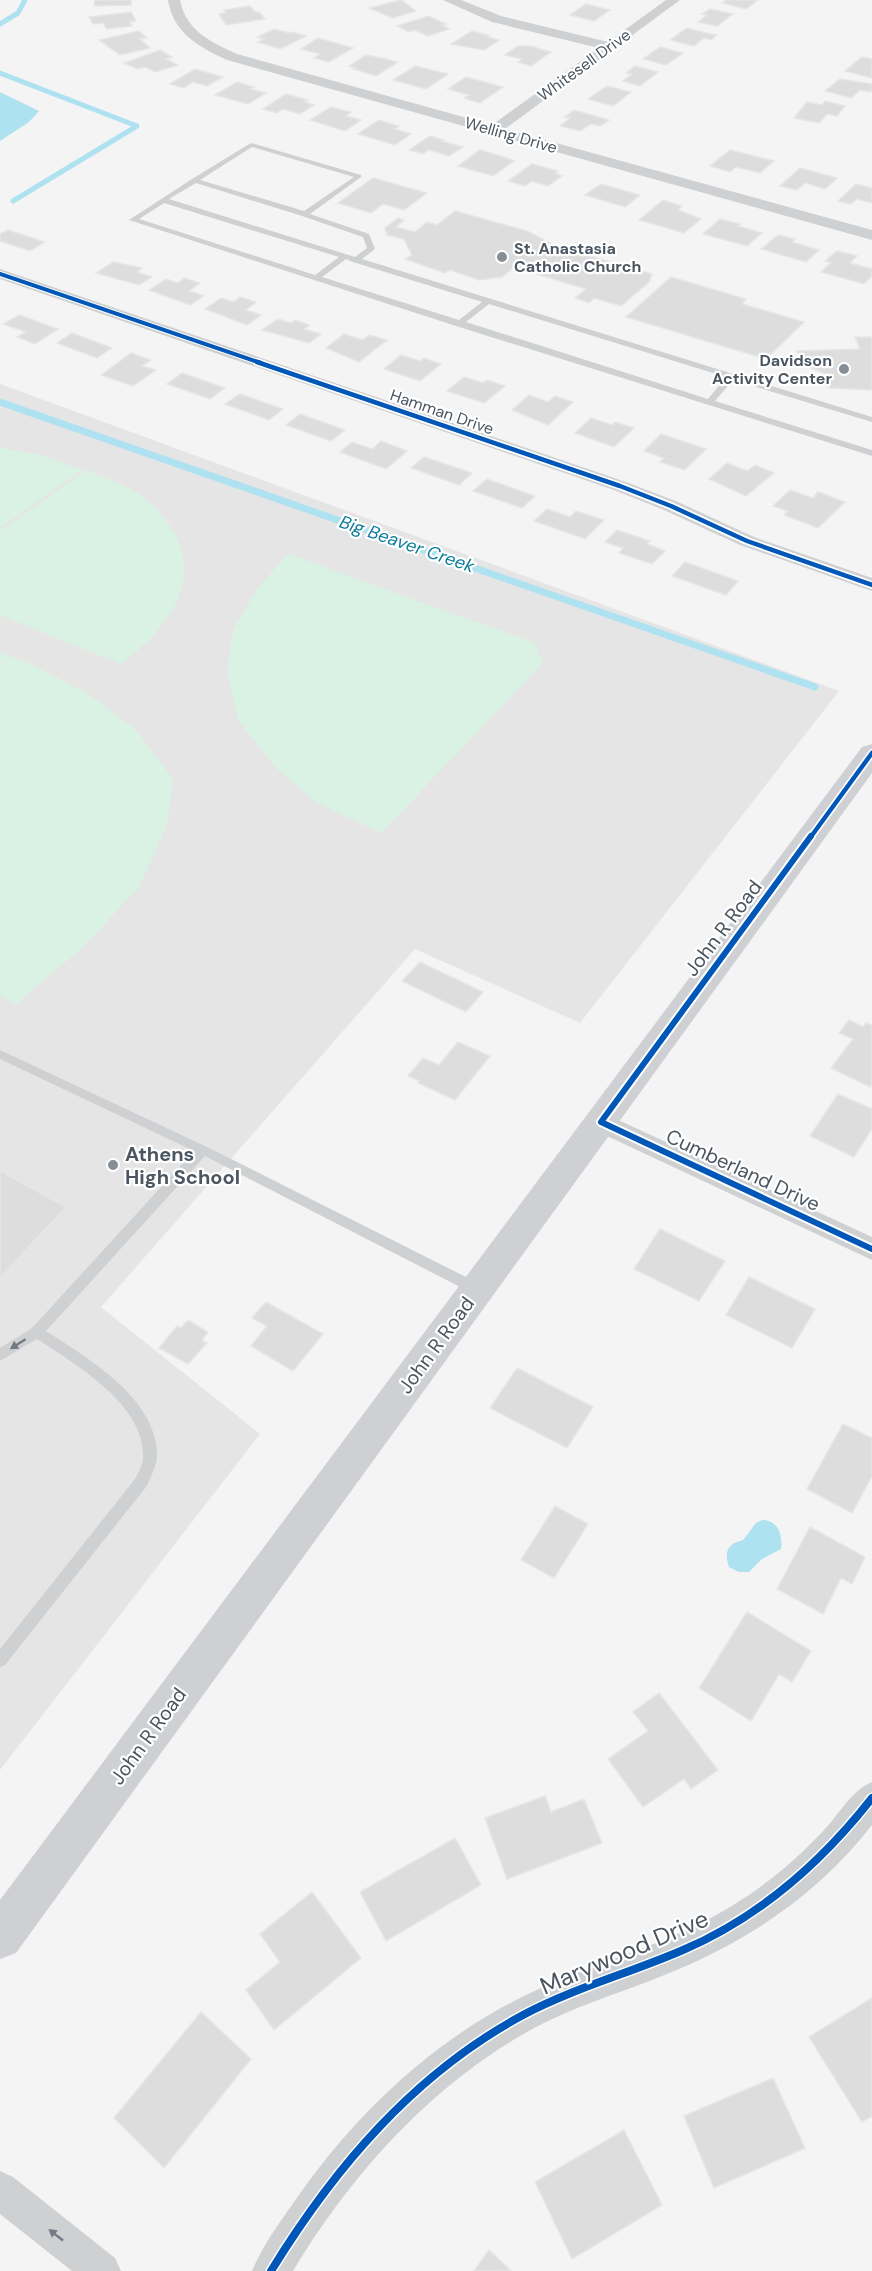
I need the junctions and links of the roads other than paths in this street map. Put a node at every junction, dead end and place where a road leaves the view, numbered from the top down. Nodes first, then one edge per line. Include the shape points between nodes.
1 (174, 0) edge
2 (449, 0) edge
3 (674, 0) edge
4 (609, 46) junction
5 (494, 130) junction
6 (194, 180) junction
7 (163, 200) junction
8 (305, 214) junction
9 (872, 236) edge
10 (345, 256) junction
11 (356, 260) junction
12 (0, 274) edge
13 (316, 278) junction
14 (488, 301) junction
15 (459, 324) junction
16 (732, 376) junction
17 (709, 403) junction
18 (872, 420) edge
19 (872, 453) edge
20 (872, 585) edge
21 (872, 753) edge
22 (0, 1054) edge
23 (601, 1122) junction
24 (203, 1149) junction
25 (872, 1249) edge
26 (477, 1289) junction
27 (37, 1332) junction
28 (0, 1355) edge
29 (0, 1660) edge
30 (872, 1798) edge
31 (0, 1937) edge
32 (0, 2190) edge
33 (102, 2271) edge
34 (271, 2271) edge

1 - 5 street, Welling Drive via 179,18 190,33 232,57
2 - 4 street via 497,19
3 - 4 street, Whitesell Drive
4 - 5 street, Whitesell Drive
5 - 9 street, Welling Drive
6 - 7 lane
6 - 8 lane
6 - 8 lane via 251,145 359,176
7 - 10 lane
7 - 13 lane via 133,220
8 - 11 lane via 366,236 371,249
10 - 11 lane
10 - 13 lane
11 - 14 lane
12 - 20 street, Hamman Drive via 620,486 747,541
13 - 15 lane
14 - 15 lane
14 - 16 lane
15 - 17 lane
16 - 17 lane
16 - 18 lane
17 - 19 lane
21 - 23 main road, John R Road
22 - 24 lane
23 - 25 street, Cumberland Drive
23 - 26 main road, John R Road
24 - 26 lane
24 - 27 lane
26 - 31 main road, John R Road
27 -> 28 lane
27 - 29 lane via 90,1369 134,1408 148,1432 151,1454 141,1483
30 - 34 street, Marywood Drive via 820,1859 788,1888 750,1914 705,1940 531,2011 445,2066 377,2125 347,2159
33 -> 32 street

